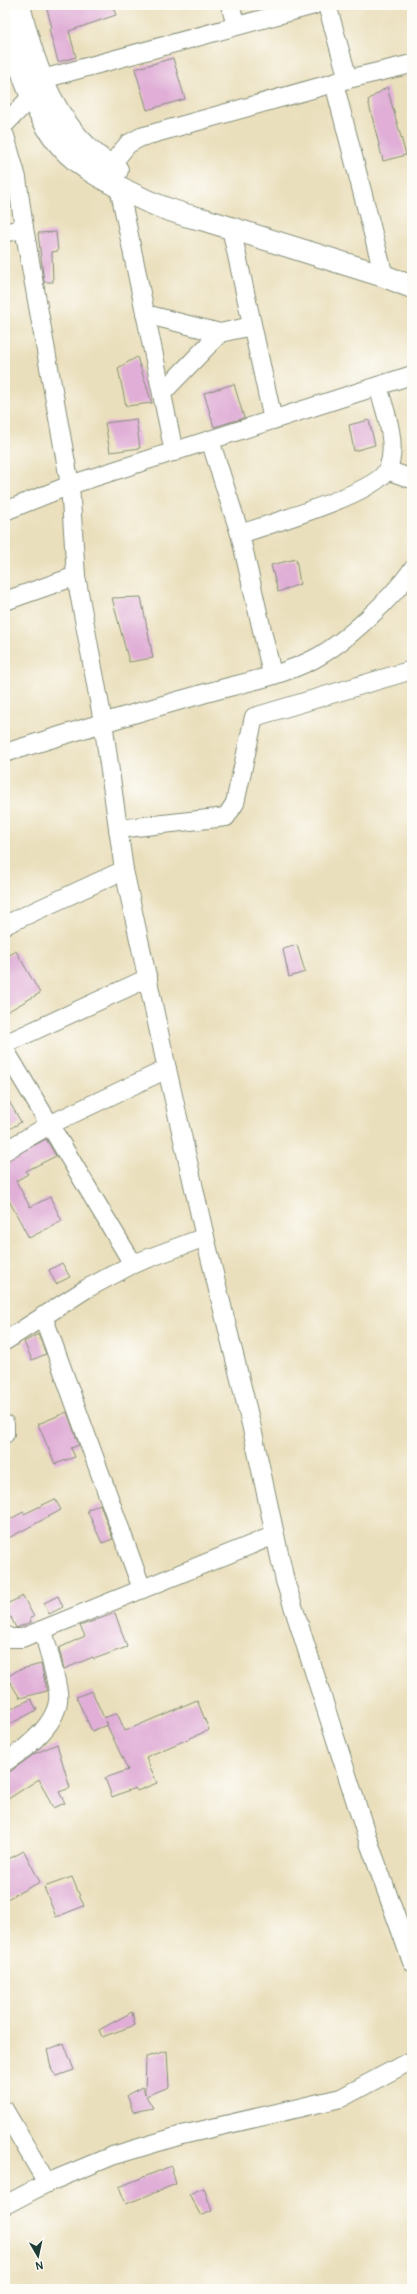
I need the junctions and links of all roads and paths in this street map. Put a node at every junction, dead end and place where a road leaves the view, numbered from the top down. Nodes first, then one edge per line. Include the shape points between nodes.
1 (19, 5) edge
2 (230, 5) edge
3 (314, 5) edge
4 (327, 5) edge
5 (5, 12) edge
6 (236, 25) junction
7 (412, 64) edge
8 (341, 81) junction
9 (37, 88) junction
10 (5, 124) edge
11 (5, 136) edge
12 (110, 166) junction
13 (10, 170) edge
14 (119, 187) junction
15 (205, 220) junction
16 (24, 228) junction
17 (231, 228) junction
18 (5, 233) edge
19 (384, 276) junction
20 (412, 287) edge
21 (145, 314) junction
22 (252, 326) junction
23 (220, 333) junction
24 (412, 375) edge
25 (378, 387) junction
26 (162, 393) junction
27 (273, 420) junction
28 (210, 440) junction
29 (174, 452) junction
30 (387, 470) junction
31 (412, 479) edge
32 (70, 485) junction
33 (5, 511) edge
34 (240, 534) junction
35 (412, 570) edge
36 (76, 576) junction
37 (5, 601) edge
38 (412, 670) edge
39 (272, 674) junction
40 (103, 722) junction
41 (5, 753) edge
42 (118, 829) junction
43 (124, 870) junction
44 (5, 925) edge
45 (148, 978) junction
46 (5, 1044) edge
47 (5, 1050) edge
48 (168, 1069) junction
49 (51, 1124) junction
50 (5, 1151) edge
51 (205, 1237) junction
52 (133, 1264) junction
53 (43, 1316) junction
54 (5, 1341) edge
55 (5, 1424) edge
56 (5, 1434) edge
57 (275, 1535) junction
58 (142, 1589) junction
59 (43, 1630) junction
60 (5, 1635) edge
61 (5, 1762) edge
62 (412, 1962) edge
63 (412, 2060) edge
64 (5, 2111) edge
65 (47, 2183) junction
66 (5, 2206) edge

1 - 9 main road
2 - 6 street
3 - 6 street
4 - 8 street
5 - 9 main road via 20,68
6 - 9 street
7 - 8 street
8 - 12 street via 141,137 128,144
8 - 19 street
9 - 10 street
9 - 12 main road via 86,147
9 - 14 main road via 63,148 83,165
11 - 13 street
12 - 15 main road via 143,185 181,201
13 - 16 street
14 - 15 main road via 178,214
14 - 21 street
15 - 17 main road
16 - 18 street
16 - 32 street
17 - 19 main road
17 - 22 street
19 - 20 main road
21 - 23 street
21 - 26 street
22 - 23 street
22 - 27 street
23 - 26 street
24 - 25 street
25 - 27 street
25 - 30 street via 390,427 391,453
26 - 29 street
27 - 28 street
28 - 29 street
28 - 34 street
29 - 32 street
30 - 31 street
30 - 34 street via 372,483 314,510
32 - 33 street
32 - 36 street
34 - 39 street
35 - 39 street via 360,626 315,659
36 - 37 street
36 - 40 street
38 - 42 street via 254,717 235,803 226,817
39 - 40 street
40 - 41 street
40 - 42 street
42 - 43 street
43 - 44 street
43 - 45 street
45 - 46 street
45 - 48 street
47 - 49 street
48 - 49 street
48 - 51 street
49 - 50 street
49 - 52 street
51 - 52 street
51 - 57 street via 251,1424
52 - 53 street
53 - 54 street
53 - 58 street
55 - 56 street
57 - 58 street
57 - 62 street via 285,1581 367,1837
58 - 59 street
59 - 60 street via 22,1638 10,1638
59 - 61 street via 59,1694 55,1709 43,1732
63 - 65 street via 341,2098 182,2135 112,2156
64 - 65 street
65 - 66 street

